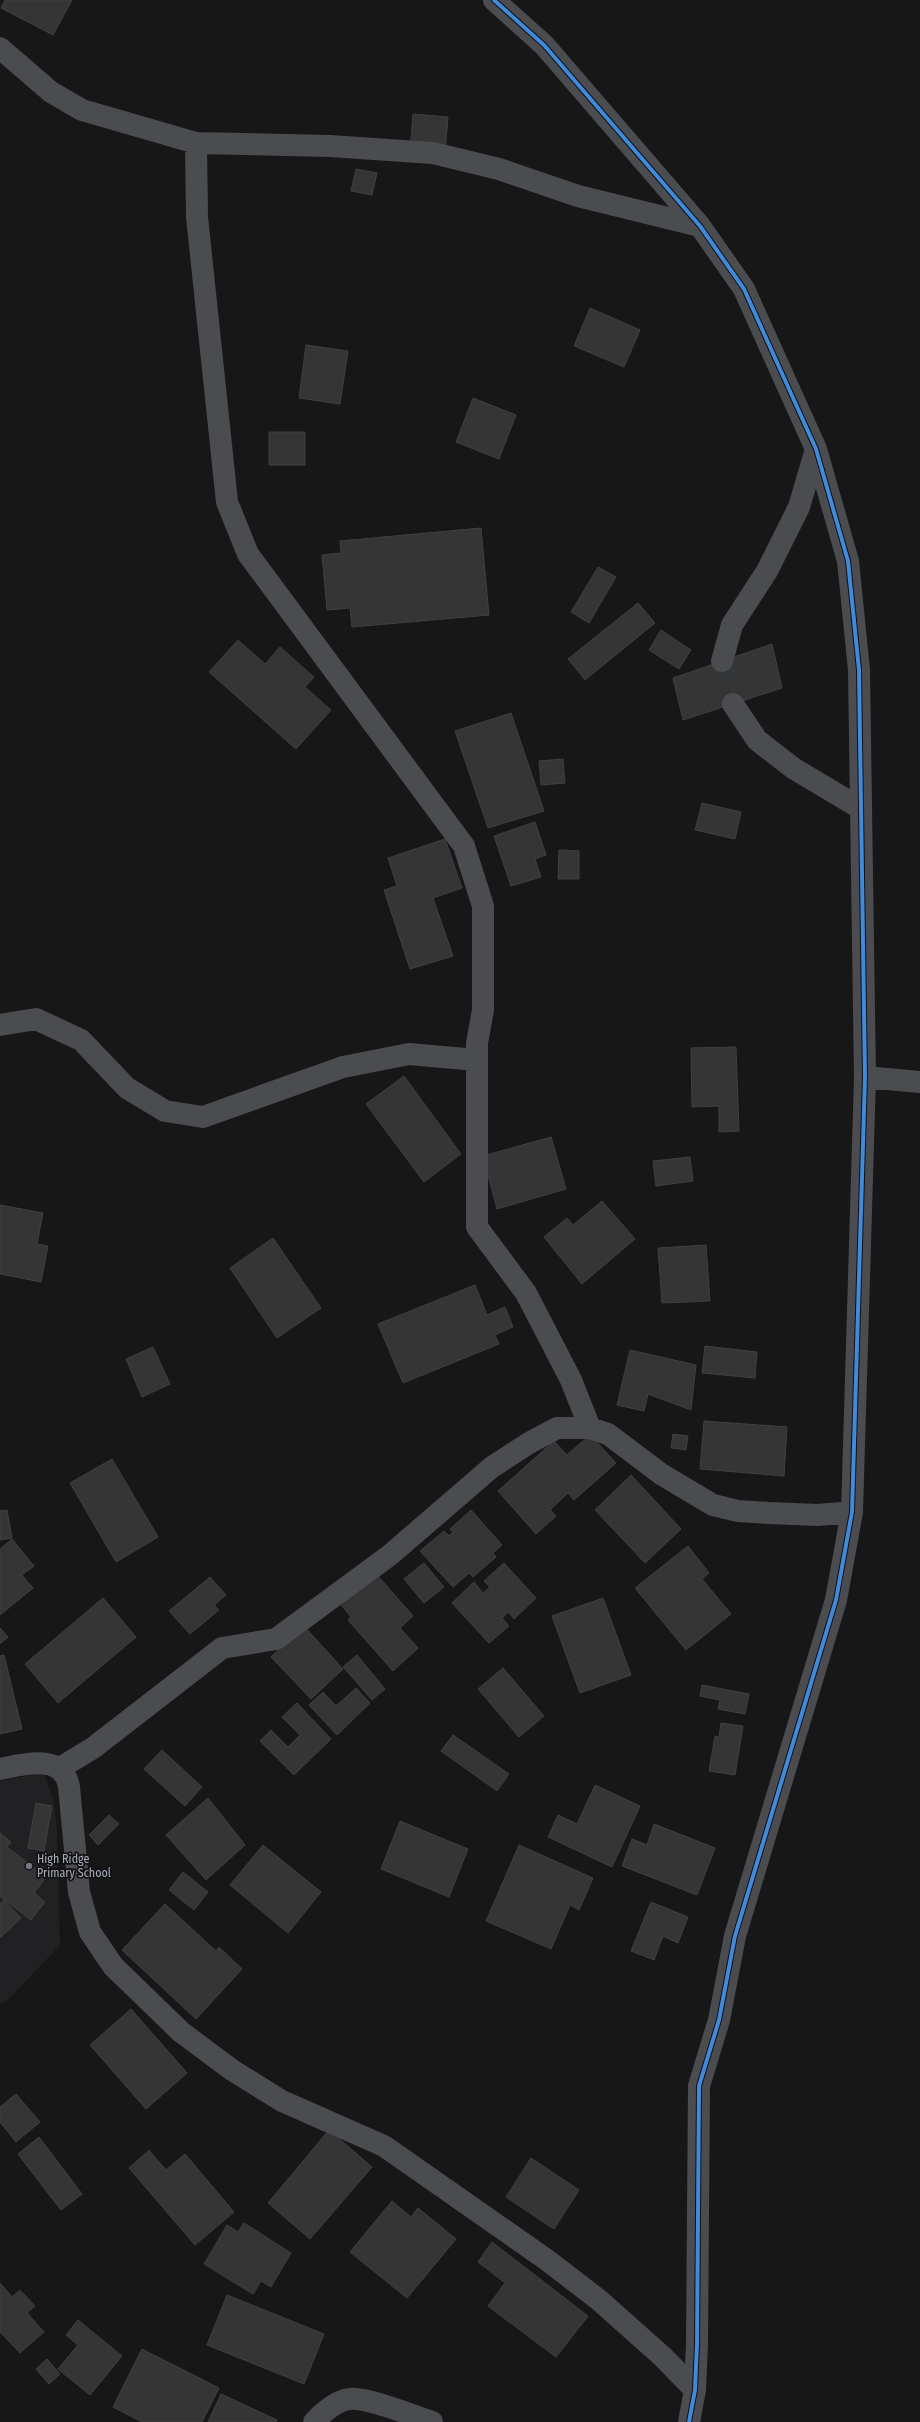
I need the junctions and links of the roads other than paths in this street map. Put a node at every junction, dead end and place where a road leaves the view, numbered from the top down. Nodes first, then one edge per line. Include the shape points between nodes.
1 (494, 0) edge
2 (0, 48) edge
3 (196, 143) junction
4 (700, 226) junction
5 (816, 449) junction
6 (722, 661) tunnel mouth
7 (733, 704) tunnel mouth
8 (860, 808) junction
9 (0, 1025) edge
10 (477, 1060) junction
11 (865, 1077) junction
12 (920, 1082) edge
13 (590, 1428) junction
14 (852, 1512) junction
15 (60, 1768) junction
16 (0, 1769) edge
17 (695, 2390) junction
18 (314, 2422) edge
19 (432, 2422) edge
20 (689, 2422) edge

1 - 4 street via 544,45
2 - 3 street via 51,92 82,110
3 - 4 street via 330,146 433,153 499,169 578,196
3 - 10 street via 197,217 227,502 248,554 464,846 484,906 483,1010 477,1043
4 - 5 street via 744,289
5 - 6 street via 799,507 767,571 732,625
5 - 8 street via 848,561 859,670
7 - 8 street via 756,740 793,768
8 - 11 street
9 - 10 street via 36,1019 81,1040 127,1088 165,1111 203,1117 343,1067 409,1054
10 - 13 street via 477,1227 526,1293 571,1380
11 - 12 street
11 - 14 street
13 - 14 street via 608,1434 661,1474 713,1504 738,1511 769,1513 818,1515
13 - 15 street via 557,1428 529,1443 492,1467 390,1555 276,1639 222,1648 93,1748
14 - 17 street via 836,1600 735,1936 719,2020 699,2086
15 - 16 street via 45,1764
15 - 17 street via 69,1787 79,1892 90,1932 113,1966 182,2032 232,2070 282,2101 384,2146 541,2256 604,2305 663,2357
17 - 20 street
18 - 19 street via 340,2402 350,2399 366,2401

